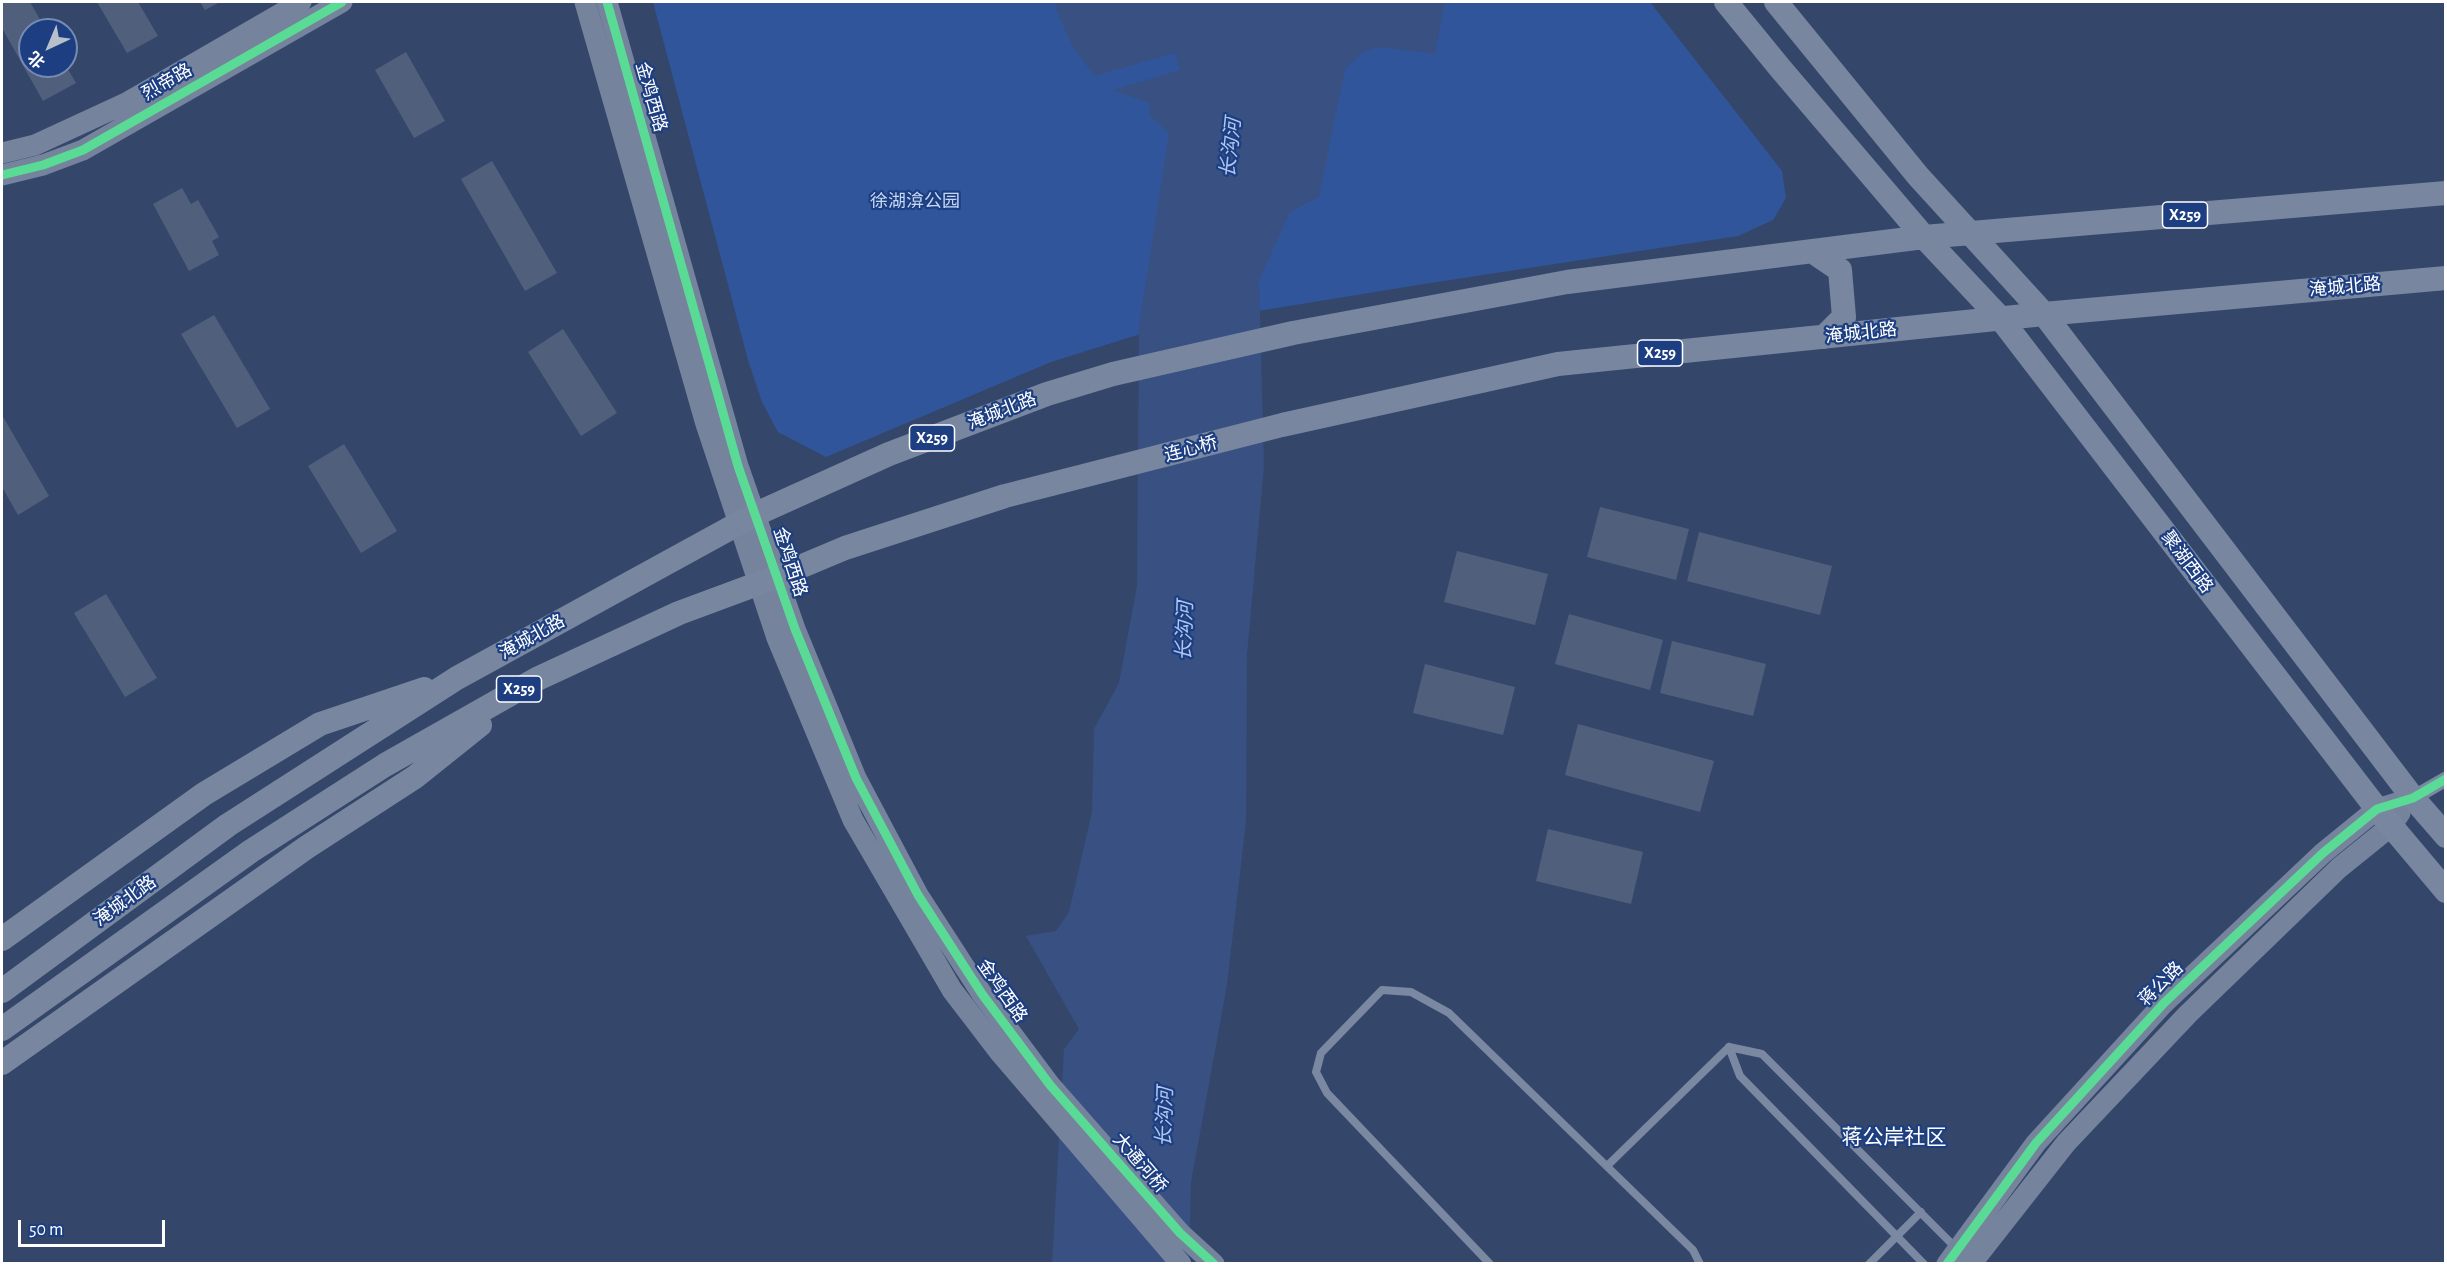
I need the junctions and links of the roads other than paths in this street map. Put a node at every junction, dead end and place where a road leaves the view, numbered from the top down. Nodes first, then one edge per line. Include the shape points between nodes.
1 (301, 2) edge
2 (342, 2) edge
3 (585, 2) edge
4 (607, 2) edge
5 (1726, 2) edge
6 (1776, 2) edge
7 (2, 153) edge
8 (2, 175) edge
9 (2445, 193) edge
10 (1970, 232) junction
11 (1924, 237) junction
12 (1812, 251) junction
13 (2445, 278) edge
14 (2044, 314) junction
15 (2001, 319) junction
16 (1824, 337) junction
17 (1282, 425) joint
18 (1099, 473) joint
19 (748, 518) junction
20 (768, 580) junction
21 (458, 678) junction
22 (537, 679) junction
23 (2445, 779) edge
24 (2413, 798) junction
25 (2384, 818) junction
26 (2445, 837) edge
27 (2445, 891) edge
28 (2, 939) edge
29 (2, 991) edge
30 (2, 1029) edge
31 (1729, 1047) junction
32 (2, 1063) edge
33 (1050, 1085) joint
34 (1049, 1109) joint
35 (1607, 1166) junction
36 (1921, 1212) junction
37 (1897, 1235) junction
38 (1959, 1260) edge
39 (1211, 1262) edge
40 (1180, 1263) edge
41 (1490, 1263) edge
42 (1700, 1263) edge
43 (1869, 1263) edge
44 (1924, 1263) edge

1 - 7 street, 烈帝路 via 126,103 35,145
2 - 8 street, 烈帝路 via 83,150
3 - 19 street, 金鸡西路 via 706,424
4 - 19 street, 金鸡西路 via 738,466
5 - 11 main road, 聚湖西路
6 - 10 main road, 聚湖西路 via 1918,176
9 - 10 main road, X259
10 - 11 main road, X259
10 - 14 main road, 聚湖西路
11 - 12 main road, X259
11 - 15 main road, 聚湖西路
12 - 16 main road via 1840,270 1844,317
12 - 19 main road, 淹城北路 / X259 via 1567,282 1293,333 1113,374 1047,394 889,454
13 - 14 main road, 淹城北路 / X259
14 - 15 main road, 淹城北路 / X259
14 - 24 main road, 聚湖西路
15 - 16 main road, 淹城北路 / X259
15 - 25 main road, 聚湖西路
16 - 17 main road, 淹城北路 / X259 via 1557,364
17 - 18 main road, 连心桥 / X259
18 - 20 main road, 淹城北路 / X259 via 994,500 845,548
19 - 20 street, 金鸡西路
19 - 21 main road, 淹城北路 / X259
20 - 22 main road, 淹城北路 / X259 via 679,613
20 - 33 street, 金鸡西路 via 795,629 855,778 918,895 982,994
20 - 34 street, 金鸡西路 via 777,638 853,820 952,990
21 - 28 main road via 320,724 204,794
21 - 29 main road, 淹城北路 / X259 via 228,825
22 - 30 main road, 淹城北路 / X259 via 385,765 251,851
22 - 32 main road via 415,777 307,847
23 - 24 street, 蒋公路
24 - 25 street, 蒋公路
24 - 26 main road, 聚湖西路
25 - 27 main road, 聚湖西路
25 - 38 street, 蒋公路 via 2323,853 2164,1003 2036,1143
31 - 35 lane
31 - 36 lane via 1762,1054
31 - 37 lane via 1740,1076
33 - 39 street, 大通河桥 via 1180,1233
34 - 40 street, 大通河桥
35 - 41 lane via 1449,1013 1411,992 1382,990 1321,1053 1316,1072 1327,1093
35 - 42 lane via 1693,1250
36 - 37 lane
36 - 38 lane
37 - 43 lane
37 - 44 lane

